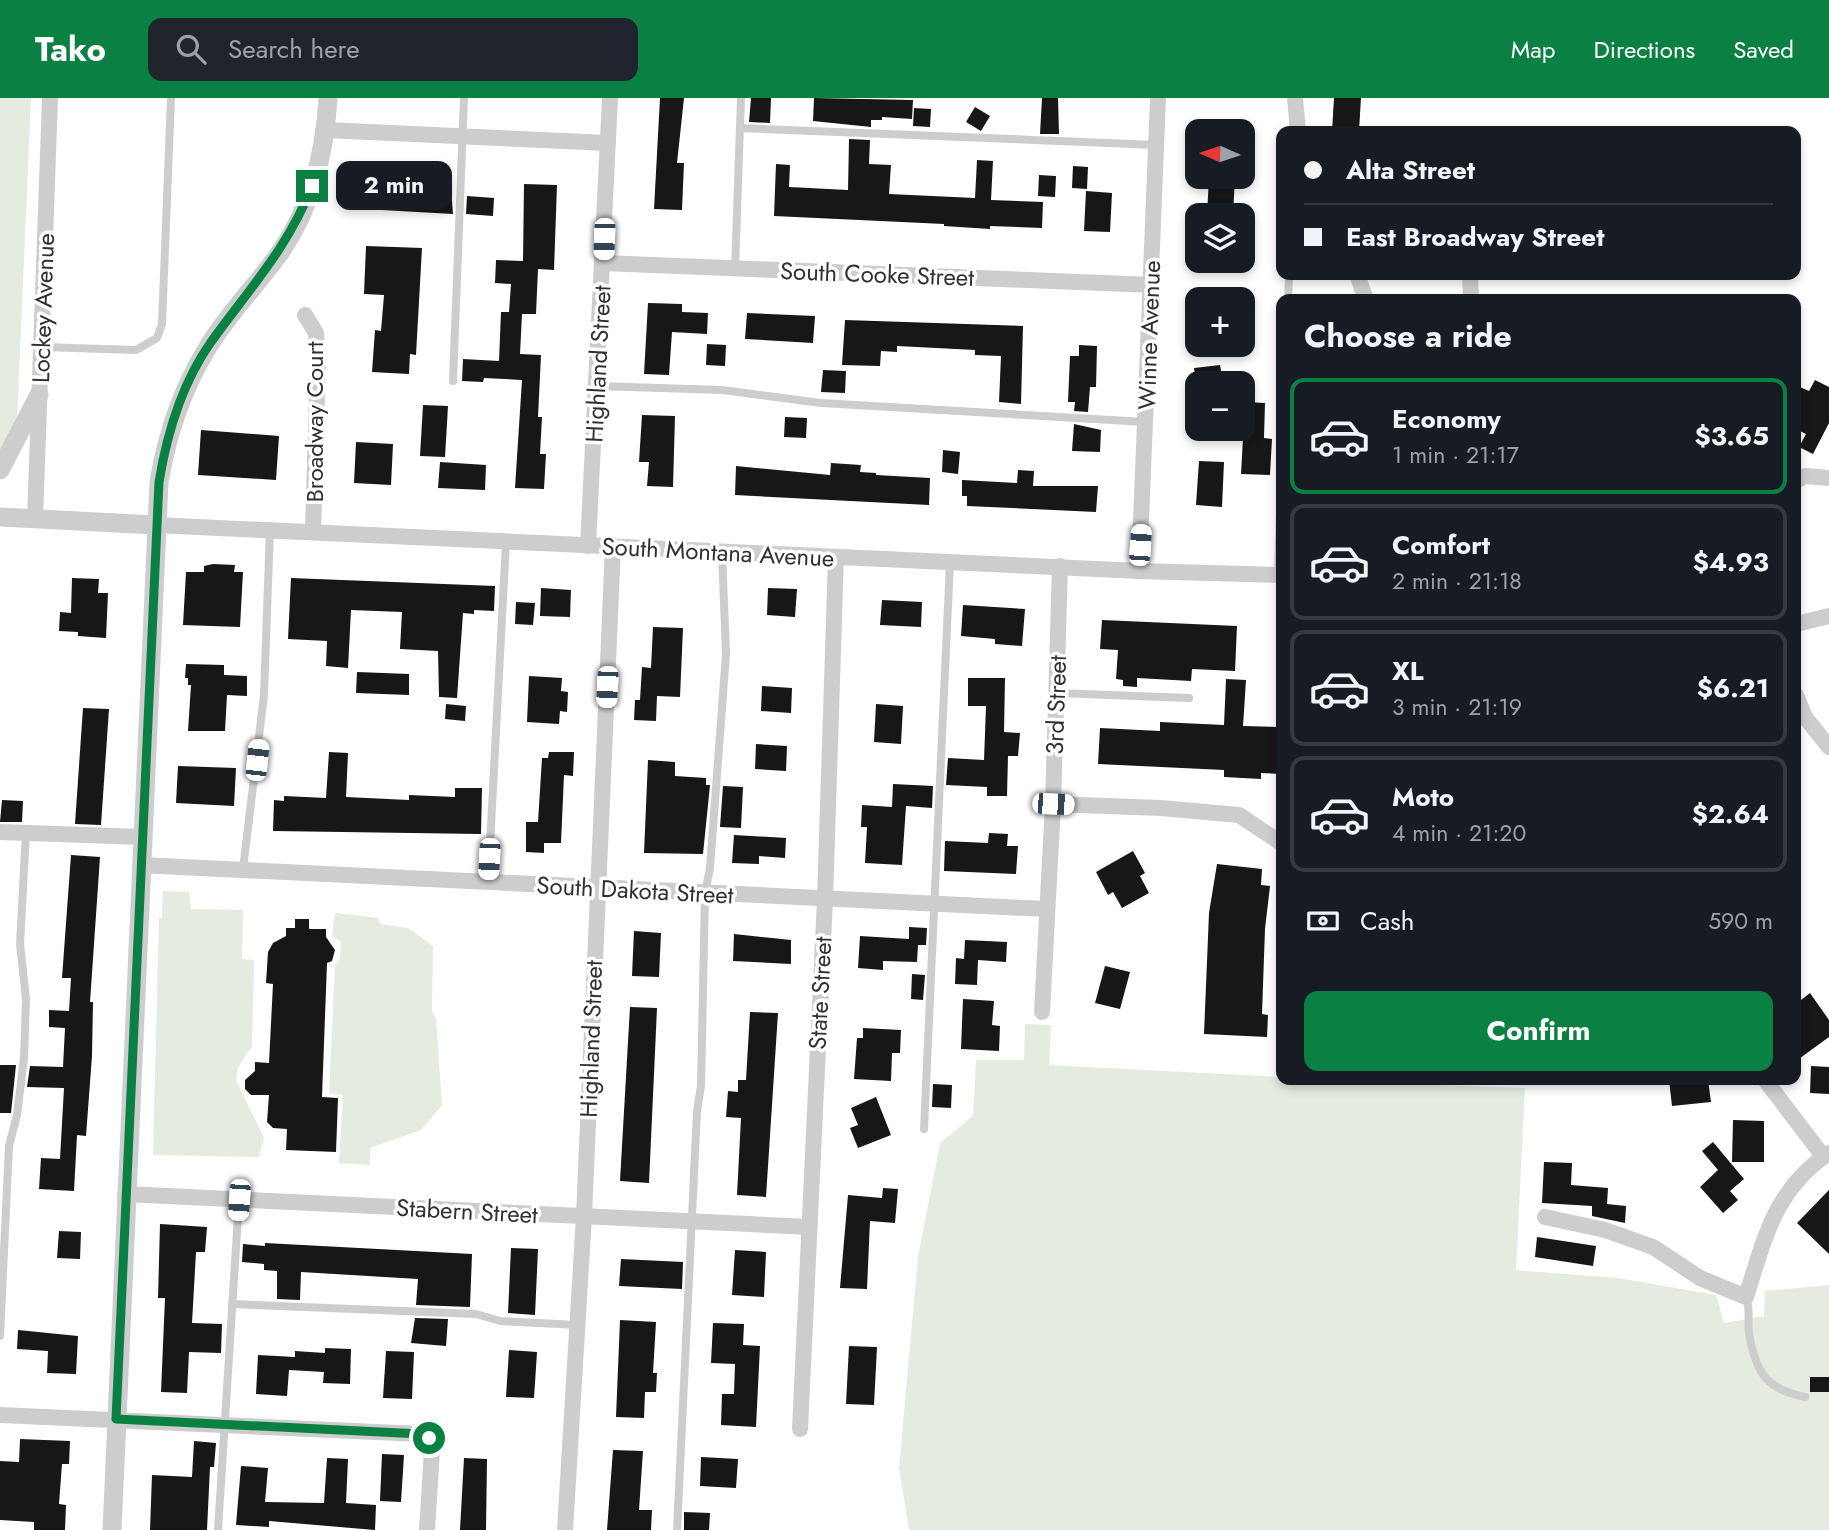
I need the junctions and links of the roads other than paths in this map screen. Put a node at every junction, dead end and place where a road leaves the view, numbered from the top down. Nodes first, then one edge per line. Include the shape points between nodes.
1 (50, 98) edge
2 (171, 98) edge
3 (328, 98) edge
4 (464, 98) edge
5 (610, 98) edge
6 (741, 98) edge
7 (1158, 98) edge
8 (1295, 105) edge
9 (1296, 126) edge
10 (740, 128) junction
11 (326, 130) junction
12 (463, 136) junction
13 (608, 143) junction
14 (1156, 145) junction
15 (603, 263) junction
16 (735, 269) junction
17 (1152, 285) junction
18 (305, 314) dead end
19 (41, 347) junction
20 (453, 381) dead end
21 (597, 386) junction
22 (40, 395) junction
23 (1145, 422) junction
24 (0, 470) edge
25 (1801, 478) edge
26 (1829, 478) edge
27 (0, 517) edge
28 (35, 519) junction
29 (155, 525) junction
30 (270, 529) junction
31 (313, 531) junction
32 (506, 542) junction
33 (588, 546) junction
34 (613, 547) junction
35 (722, 552) junction
36 (836, 557) junction
37 (950, 562) junction
38 (1060, 566) junction
39 (1139, 571) junction
40 (1276, 575) edge
41 (1829, 616) edge
42 (1801, 623) edge
43 (1056, 694) junction
44 (1189, 698) dead end
45 (1801, 707) edge
46 (1829, 747) edge
47 (1053, 804) junction
48 (0, 831) edge
49 (26, 832) junction
50 (142, 837) junction
51 (1276, 840) edge
52 (140, 865) junction
53 (243, 869) junction
54 (488, 883) junction
55 (598, 888) junction
56 (705, 893) junction
57 (825, 899) junction
58 (934, 904) junction
59 (1046, 909) junction
60 (1042, 1012) dead end
61 (1769, 1085) edge
62 (924, 1129) dead end
63 (1826, 1155) edge
64 (125, 1194) junction
65 (239, 1200) junction
66 (584, 1216) junction
67 (1545, 1217) dead end
68 (692, 1222) junction
69 (809, 1227) junction
70 (1746, 1297) junction
71 (232, 1304) junction
72 (577, 1325) junction
73 (0, 1336) edge
74 (1805, 1397) dead end
75 (0, 1415) edge
76 (116, 1419) junction
77 (224, 1424) junction
78 (800, 1429) dead end
79 (112, 1530) edge
80 (218, 1530) edge
81 (427, 1530) edge
82 (565, 1530) edge
83 (677, 1530) edge

1 - 19 street, Lockey Avenue
2 - 19 lane via 162,324 157,338 136,350
3 - 11 street
4 - 12 lane
5 - 13 street, Highland Street
6 - 10 lane
7 - 14 street, Winne Avenue
8 - 9 street
10 - 14 lane
10 - 16 lane
11 - 12 street
11 - 29 street via 300,216 280,252 193,373 165,444
12 - 13 street
12 - 20 lane
13 - 15 street, Highland Street
14 - 17 street, Winne Avenue
15 - 16 street, South Cooke Street
15 - 21 street, Highland Street
16 - 17 street, South Cooke Street
17 - 23 street, Winne Avenue
18 - 31 street, Broadway Court via 316,333 318,360
19 - 22 street, Lockey Avenue
21 - 23 lane via 722,390 821,403
21 - 33 street, Highland Street
22 - 24 street
22 - 28 street, Lockey Avenue
23 - 39 street, Winne Avenue
25 - 26 street
27 - 28 street
28 - 29 street
29 - 30 street, South Montana Avenue
29 - 50 street
30 - 31 street, South Montana Avenue
30 - 53 lane via 264,695
31 - 32 street, South Montana Avenue
32 - 33 street, South Montana Avenue
32 - 54 lane
33 - 34 street, South Montana Avenue
34 - 35 street, South Montana Avenue
34 - 55 street, Highland Street
35 - 36 street, South Montana Avenue
35 - 56 lane via 726,654
36 - 37 street, South Montana Avenue
36 - 57 street, State Street
37 - 38 street, South Montana Avenue
37 - 58 lane
38 - 39 street, South Montana Avenue
38 - 43 street, 3rd Street
39 - 40 street, South Montana Avenue
41 - 42 street
43 - 44 lane
43 - 47 street, 3rd Street
45 - 46 street
47 - 51 street via 1239,815
47 - 59 street, 3rd Street
48 - 49 street
49 - 50 street
49 - 73 lane via 20,944 26,999 24,1058 9,1146
50 - 52 street
52 - 53 street, South Dakota Street
52 - 64 street
53 - 54 street, South Dakota Street
54 - 55 street, South Dakota Street
55 - 56 street, South Dakota Street
55 - 66 street, Highland Street
56 - 57 street, South Dakota Street
56 - 68 lane via 702,1086 696,1111
57 - 58 street, South Dakota Street
57 - 69 street, State Street
58 - 59 street, South Dakota Street
58 - 62 lane
59 - 60 street, 3rd Street
61 - 63 street
63 - 70 street via 1804,1170 1770,1220
64 - 65 street, Stabern Street
64 - 76 street
65 - 66 street, Stabern Street
65 - 71 lane
66 - 68 street, Stabern Street
66 - 72 street, Highland Street
67 - 70 street via 1605,1230 1653,1247 1700,1278
68 - 69 street, Stabern Street
68 - 83 lane
69 - 78 street, State Street
70 - 74 lane via 1760,1374 1780,1392
71 - 72 lane via 476,1314 500,1321
71 - 77 lane
72 - 82 street, Highland Street
75 - 76 street
76 - 77 street
76 - 79 street
77 - 80 lane
77 - 81 street via 429,1438

